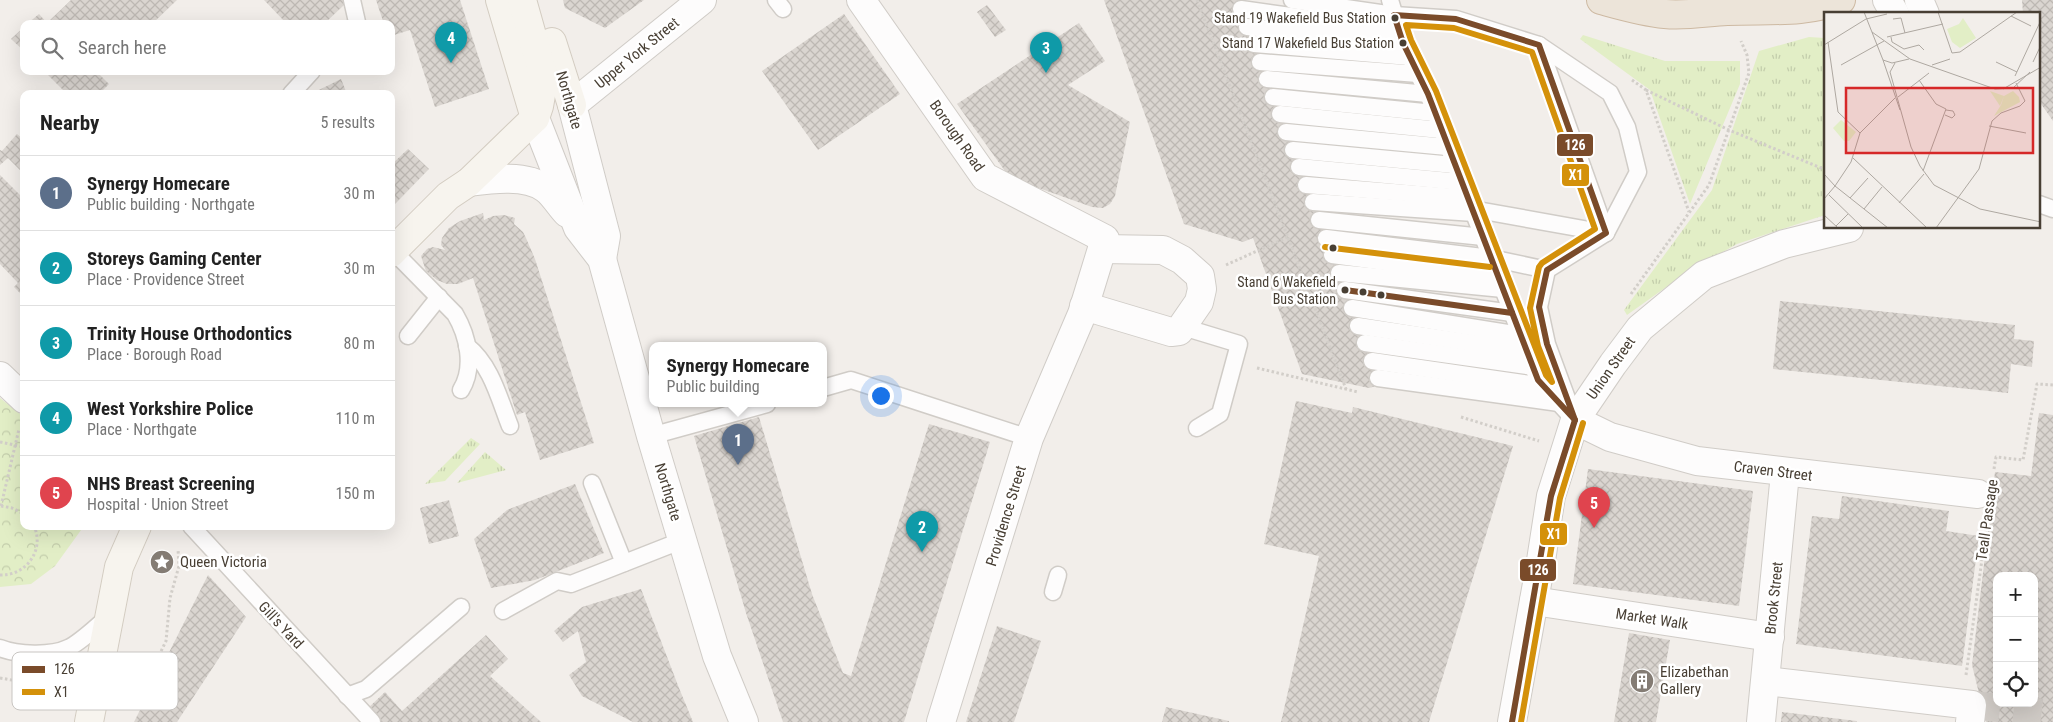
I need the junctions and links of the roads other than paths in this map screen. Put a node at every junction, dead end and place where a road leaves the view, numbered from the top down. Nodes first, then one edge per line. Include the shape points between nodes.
1 (352, 0) edge
2 (500, 0) edge
3 (522, 0) edge
4 (539, 0) edge
5 (702, 0) edge
6 (861, 0) edge
7 (1292, 0) edge
8 (1601, 0) edge
9 (1841, 0) edge
10 (1887, 0) edge
11 (1919, 0) edge
12 (1734, 6) edge
13 (1241, 9) dead end
14 (1795, 10) junction
15 (1894, 12) edge
16 (1924, 12) edge
17 (357, 20) edge
18 (1824, 20) edge
19 (1247, 27) dead end
20 (1399, 29) edge
21 (1254, 44) dead end
22 (1539, 46) junction
23 (1260, 62) dead end
24 (1418, 74) junction
25 (308, 75) edge
26 (1267, 79) dead end
27 (295, 90) edge
28 (1428, 94) junction
29 (1273, 97) dead end
30 (572, 105) junction
31 (1434, 113) junction
32 (1280, 114) dead end
33 (535, 118) junction
34 (1440, 130) junction
35 (1286, 132) dead end
36 (1447, 147) junction
37 (1293, 150) dead end
38 (1454, 165) junction
39 (1300, 167) dead end
40 (469, 182) junction
41 (1461, 182) junction
42 (1306, 185) dead end
43 (1313, 202) dead end
44 (2040, 204) edge
45 (1471, 207) junction
46 (2053, 209) edge
47 (1319, 220) dead end
48 (578, 228) junction
49 (1845, 229) edge
50 (1606, 232) junction
51 (1483, 237) junction
52 (1326, 238) dead end
53 (395, 249) edge
54 (1102, 250) junction
55 (395, 255) edge
56 (1332, 255) dead end
57 (1491, 258) junction
58 (602, 259) junction
59 (1547, 270) junction
60 (1339, 273) dead end
61 (1501, 283) junction
62 (1345, 290) dead end
63 (439, 297) junction
64 (1352, 308) dead end
65 (1083, 310) junction
66 (1512, 313) junction
67 (1358, 326) dead end
68 (1183, 327) junction
69 (1520, 335) junction
70 (408, 336) dead end
71 (1365, 343) dead end
72 (467, 346) junction
73 (1527, 351) junction
74 (1372, 361) dead end
75 (1533, 367) junction
76 (1378, 378) dead end
77 (1544, 386) junction
78 (827, 387) edge
79 (461, 390) dead end
80 (756, 407) edge
81 (1567, 412) junction
82 (510, 426) dead end
83 (1197, 428) dead end
84 (651, 436) junction
85 (1029, 438) junction
86 (1785, 473) junction
87 (592, 483) dead end
88 (1983, 504) road end
89 (135, 530) edge
90 (195, 530) edge
91 (682, 540) junction
92 (624, 563) junction
93 (1058, 575) dead end
94 (1054, 592) dead end
95 (1534, 601) junction
96 (461, 607) dead end
97 (503, 612) dead end
98 (108, 617) junction
99 (1770, 638) junction
100 (0, 648) edge
101 (15, 652) edge
102 (49, 652) edge
103 (102, 652) edge
104 (1766, 681) junction
105 (346, 696) junction
106 (1968, 710) tunnel mouth
107 (372, 722) edge
108 (744, 722) edge
109 (941, 722) edge
110 (1512, 722) edge
111 (1761, 722) edge

1 - 17 lane
2 - 33 street, Northgate
3 - 33 street, Northgate via 544,78
4 - 30 street, Northgate
5 - 30 street, Upper York Street
6 - 54 street, Borough Road via 986,177 1105,239
7 - 20 lane
8 - 12 highway via 1667,14
9 - 14 highway via 1824,7
10 - 15 street
11 - 16 street
12 - 14 highway
13 - 20 lane
14 - 18 street
19 - 20 lane
20 - 21 lane
20 - 22 lane via 1456,19
20 - 24 lane
22 - 50 lane
22 - 50 lane via 1610,93 1627,126 1638,172
23 - 24 lane
24 - 28 lane
25 - 27 lane
26 - 28 lane
28 - 31 lane
29 - 31 lane
30 - 58 street, Northgate via 606,236
31 - 34 lane
32 - 34 lane
33 - 40 street
33 - 48 street, Northgate
34 - 36 lane
35 - 36 lane
36 - 38 lane
37 - 38 lane
38 - 41 lane
39 - 41 lane
40 - 48 street via 499,178 528,181 545,188
40 - 53 street via 448,196
41 - 45 lane
42 - 45 lane
43 - 45 lane
44 - 46 lane
45 - 50 lane
45 - 51 lane
47 - 51 lane
48 - 58 street, Northgate
49 - 81 street, Union Street via 1784,244 1704,275 1640,328
50 - 59 lane
51 - 57 lane
52 - 57 lane
54 - 65 street
54 - 68 street via 1163,250 1182,260 1200,276 1199,302
55 - 63 lane
56 - 61 lane
57 - 59 lane
57 - 61 lane
58 - 84 street, Northgate
59 - 81 lane via 1539,307
60 - 61 lane
61 - 66 lane
62 - 66 lane
63 - 70 lane
63 - 72 lane via 455,314
64 - 69 lane
65 - 68 street via 1171,332
65 - 85 street, Providence Street
66 - 69 lane
67 - 73 lane
68 - 83 lane via 1239,344 1220,414
69 - 73 lane
71 - 75 lane
72 - 79 lane via 468,379
72 - 82 lane via 476,353 492,379
73 - 75 lane
74 - 77 lane
75 - 77 lane
76 - 81 lane
77 - 81 lane
78 - 85 lane via 850,380
80 - 84 lane
81 - 86 street, Craven Street via 1610,437 1697,462
81 - 95 street, Union Street
84 - 91 street, Northgate
85 - 109 street, Providence Street
86 - 88 street, Craven Street
86 - 99 street, Brook Street
87 - 92 lane
89 - 98 street via 119,568
90 - 105 lane, Gill's Yard
91 - 92 lane
91 - 108 street, Northgate via 718,656
92 - 97 lane via 570,584 557,581
93 - 94 lane
95 - 99 street, Market Walk
95 - 110 street, Union Street
96 - 105 lane via 366,689
98 - 102 lane via 68,648
98 - 103 street
99 - 104 street, Brook Street
100 - 101 lane
104 - 106 street
104 - 111 street, Brook Street
105 - 107 lane, Gill's Yard

